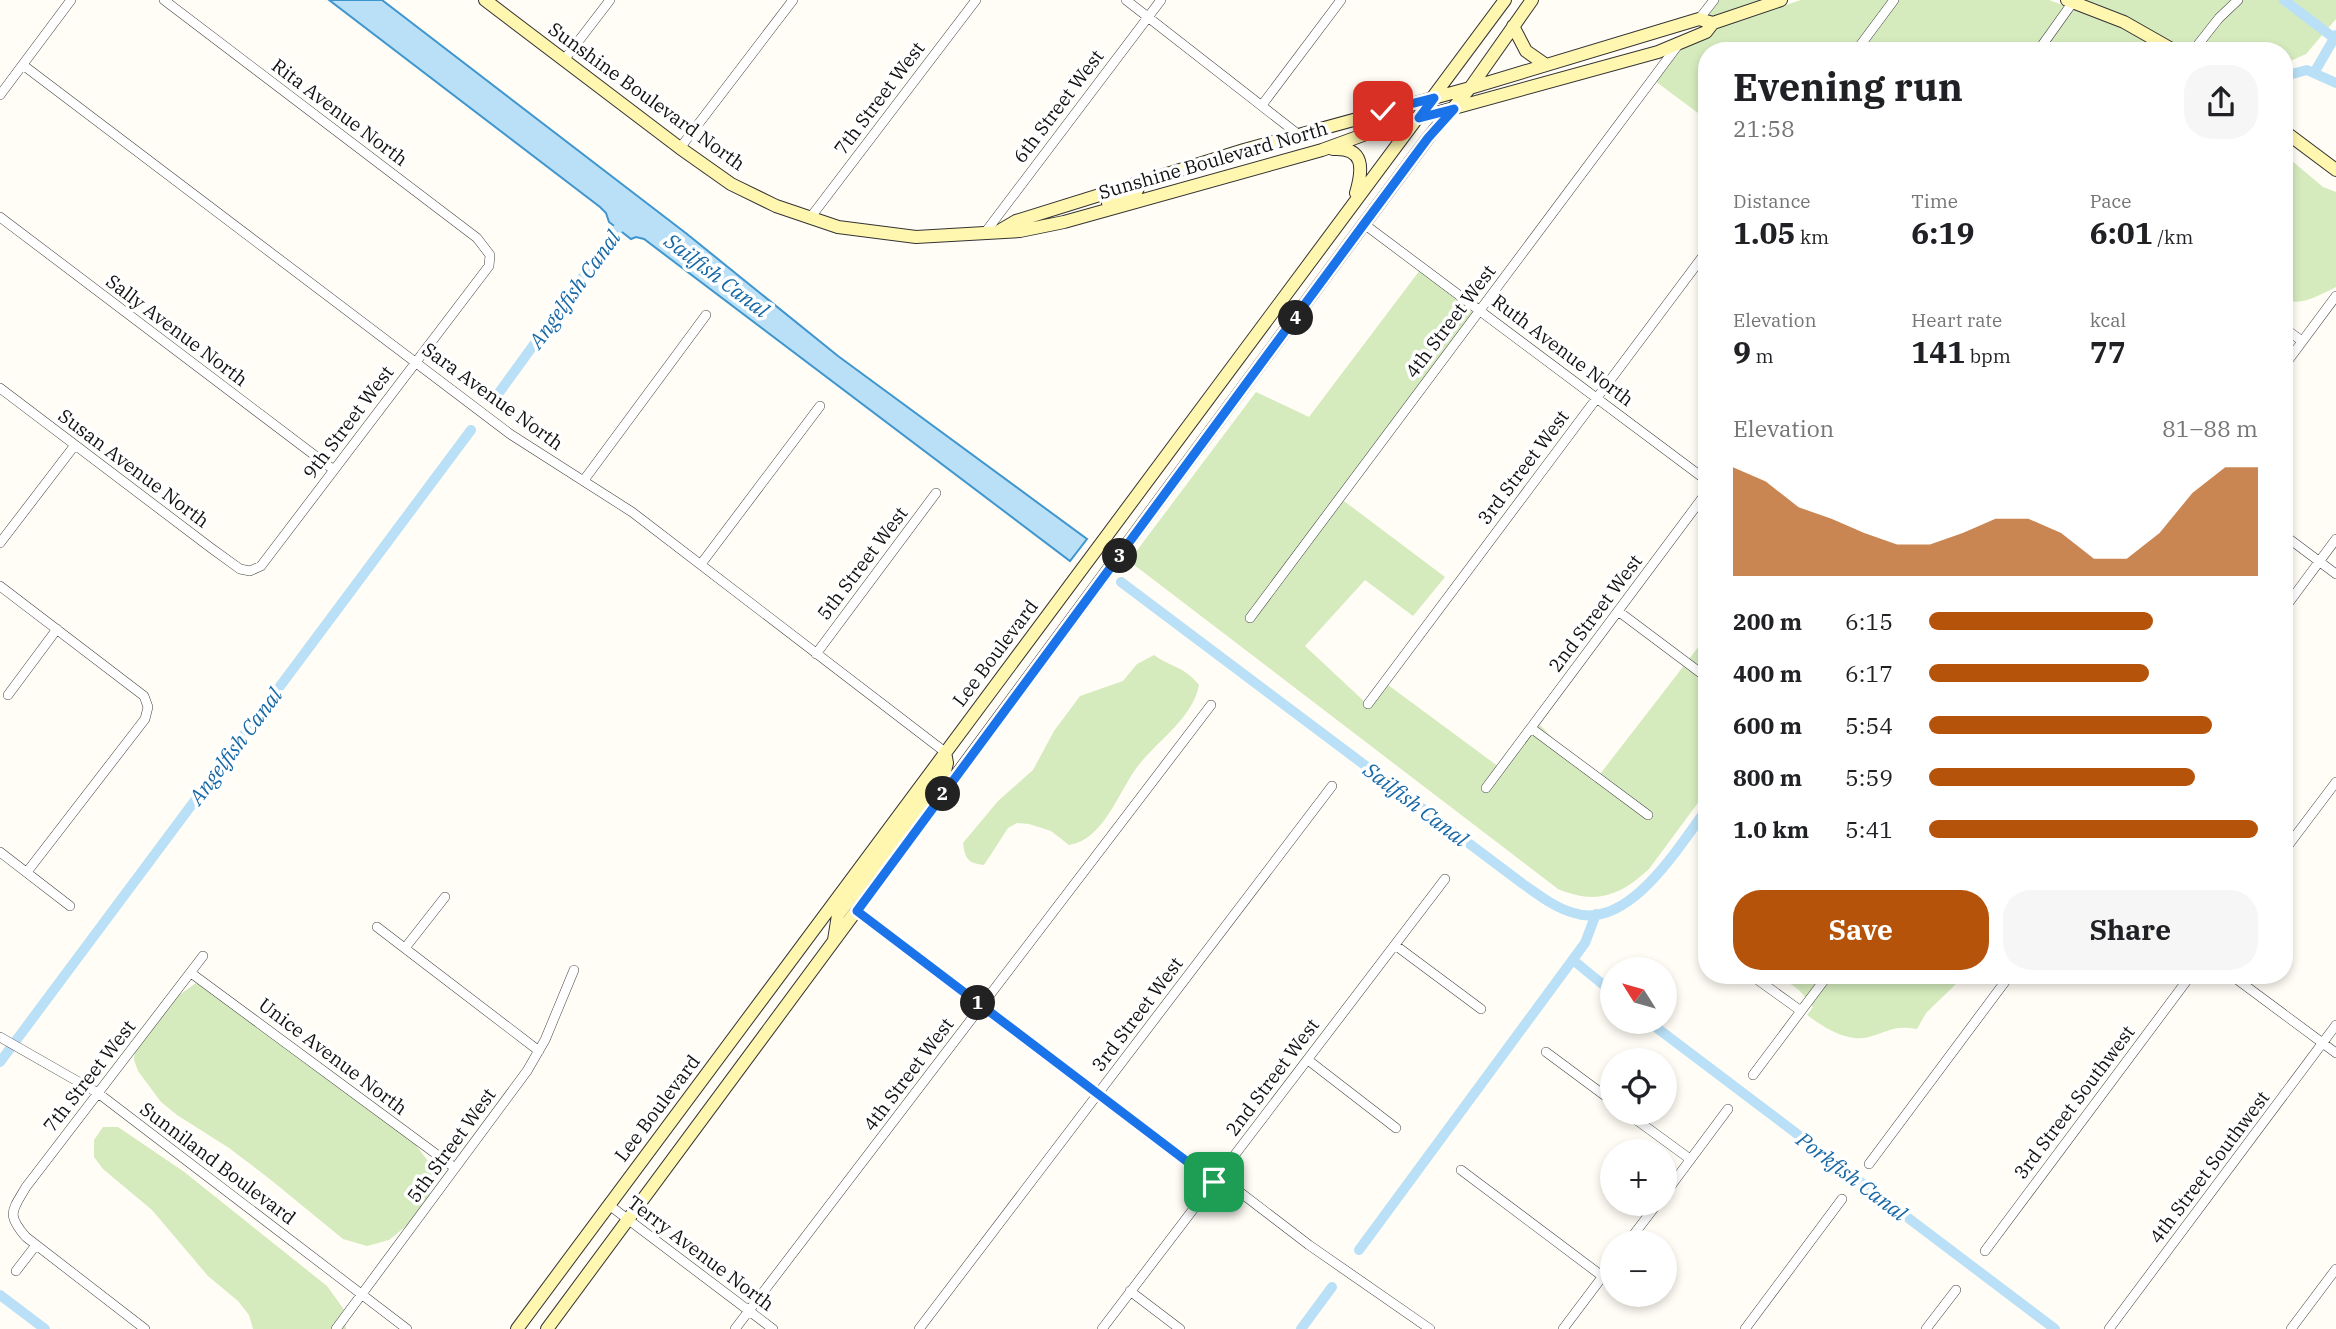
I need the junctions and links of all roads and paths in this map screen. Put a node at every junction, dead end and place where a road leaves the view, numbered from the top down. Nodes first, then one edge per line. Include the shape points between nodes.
1 (71, 0) edge
2 (164, 0) edge
3 (485, 0) edge
4 (610, 0) edge
5 (793, 0) edge
6 (976, 0) edge
7 (1126, 0) edge
8 (1161, 0) edge
9 (1341, 0) edge
10 (1505, 0) edge
11 (1532, 0) edge
12 (1714, 0) edge
13 (1782, 0) edge
14 (1894, 0) edge
15 (2238, 0) edge
16 (2070, 1) edge
17 (1148, 17) junction
18 (1699, 19) junction
19 (1713, 23) junction
20 (1513, 26) junction
21 (1863, 42) edge
22 (2044, 42) edge
23 (2159, 42) edge
24 (2200, 42) edge
25 (1678, 45) junction
26 (564, 60) junction
27 (23, 65) junction
28 (1546, 65) junction
29 (1470, 88) junction
30 (0, 95) edge
31 (1434, 98) junction
32 (1262, 105) junction
33 (1454, 109) junction
34 (1419, 118) junction
35 (1299, 135) junction
36 (2293, 138) edge
37 (680, 148) junction
38 (1322, 150) junction
39 (2336, 170) edge
40 (1141, 182) junction
41 (1161, 195) junction
42 (1354, 202) junction
43 (0, 217) edge
44 (810, 218) junction
45 (1064, 222) junction
46 (1364, 224) junction
47 (999, 232) junction
48 (984, 234) junction
49 (491, 255) joint
50 (1698, 263) edge
51 (2336, 296) edge
52 (1480, 311) junction
53 (706, 315) dead end
54 (2293, 334) edge
55 (2302, 341) junction
56 (2293, 354) edge
57 (415, 362) junction
58 (0, 388) edge
59 (1597, 398) junction
60 (820, 406) dead end
61 (75, 445) junction
62 (334, 470) junction
63 (1698, 474) edge
64 (584, 480) junction
65 (936, 493) dead end
66 (1698, 505) edge
67 (2336, 539) edge
68 (2293, 542) edge
69 (0, 543) edge
70 (2319, 561) junction
71 (701, 564) junction
72 (250, 571) joint
73 (2336, 574) edge
74 (0, 586) edge
75 (2293, 597) edge
76 (1618, 611) junction
77 (1250, 618) dead end
78 (57, 629) junction
79 (816, 654) junction
80 (1698, 671) edge
81 (8, 695) dead end
82 (1367, 704) dead end
83 (1211, 705) dead end
84 (1531, 728) junction
85 (945, 752) junction
86 (2336, 782) edge
87 (1332, 786) dead end
88 (1486, 788) dead end
89 (1648, 815) dead end
90 (2293, 839) edge
91 (0, 852) edge
92 (27, 872) junction
93 (1445, 879) dead end
94 (445, 897) dead end
95 (70, 906) dead end
96 (857, 911) junction
97 (377, 927) dead end
98 (833, 943) junction
99 (1395, 946) junction
100 (405, 948) junction
101 (204, 956) dead end
102 (573, 970) dead end
103 (191, 973) junction
104 (1764, 984) edge
105 (1821, 984) edge
106 (2003, 984) edge
107 (2184, 984) edge
108 (2243, 984) edge
109 (982, 1006) junction
110 (1480, 1009) dead end
111 (1801, 1010) junction
112 (2336, 1025) edge
113 (0, 1037) edge
114 (2322, 1043) junction
115 (539, 1052) junction
116 (1546, 1052) dead end
117 (2336, 1053) edge
118 (1308, 1060) junction
119 (1753, 1075) dead end
120 (1600, 1092) edge
121 (98, 1094) junction
122 (1097, 1094) junction
123 (1728, 1109) dead end
124 (1643, 1125) edge
125 (1396, 1128) dead end
126 (1690, 1159) junction
127 (1869, 1164) dead end
128 (455, 1168) junction
129 (1461, 1170) dead end
130 (1677, 1177) edge
131 (1214, 1182) junction
132 (1842, 1199) dead end
133 (609, 1205) junction
134 (1648, 1216) edge
135 (628, 1220) junction
136 (1637, 1230) edge
137 (36, 1245) junction
138 (1985, 1251) dead end
139 (2336, 1269) edge
140 (16, 1271) dead end
141 (1600, 1274) edge
142 (1600, 1279) edge
143 (1955, 1290) dead end
144 (1130, 1291) junction
145 (362, 1294) junction
146 (749, 1311) junction
147 (145, 1329) edge
148 (335, 1329) edge
149 (407, 1329) edge
150 (517, 1329) edge
151 (547, 1329) edge
152 (735, 1329) edge
153 (773, 1329) edge
154 (919, 1329) edge
155 (1102, 1329) edge
156 (1180, 1329) edge
157 (1430, 1329) edge
158 (1563, 1329) edge
159 (1745, 1329) edge
160 (1926, 1329) edge
161 (2109, 1329) edge
162 (2291, 1329) edge

1 - 27 street
2 - 49 street, Rita Avenue North via 477,238
3 - 26 main road, Sunshine Boulevard North
4 - 26 street
5 - 37 street
6 - 44 street, 7th Street West
7 - 17 street
8 - 17 street, 6th Street West
9 - 32 street
10 - 31 main road, Lee Boulevard
11 - 20 main road
12 - 18 street
13 - 19 main road, Sunshine Boulevard North
14 - 21 street
15 - 24 street
16 - 22 street
16 - 23 main road
17 - 32 street
17 - 48 street, 6th Street West
18 - 19 main road
18 - 28 main road, Sunshine Boulevard North
19 - 25 main road, Sunshine Boulevard North via 1706,32
20 - 28 main road via 1525,51
20 - 29 main road
25 - 33 main road, Sunshine Boulevard North
25 - 52 street, 4th Street West
26 - 37 main road, Sunshine Boulevard North
27 - 30 street
27 - 57 street, Sara Avenue North
28 - 29 main road, Sunshine Boulevard North
29 - 31 main road, Sunshine Boulevard North
29 - 33 main road
31 - 34 main road, Lee Boulevard
31 - 35 main road, Sunshine Boulevard North
32 - 35 street
33 - 34 main road, Sunshine Boulevard North
33 - 46 main road
34 - 38 main road, Sunshine Boulevard North
34 - 42 main road, Lee Boulevard
35 - 40 main road, Sunshine Boulevard North
36 - 39 main road
37 - 44 main road, Sunshine Boulevard North via 753,195
38 - 41 main road, Sunshine Boulevard North
38 - 42 main road via 1347,148 1361,163
40 - 41 main road
40 - 45 main road via 1136,192
40 - 47 main road, Sunshine Boulevard North via 1016,221
41 - 45 main road, Sunshine Boulevard North
42 - 85 main road, Lee Boulevard
43 - 62 street, Sally Avenue North
44 - 48 main road, Sunshine Boulevard North via 891,235 942,238
45 - 47 main road, Sunshine Boulevard North
46 - 52 street, Ruth Avenue North
46 - 96 main road
47 - 48 main road, Sunshine Boulevard North
49 - 57 street, 9th Street West via 489,266
50 - 59 street, 3rd Street West
51 - 55 street
52 - 59 street, Ruth Avenue North
52 - 77 street, 4th Street West
53 - 64 street
54 - 55 street
55 - 56 street
57 - 62 street, 9th Street West
57 - 64 street, Sara Avenue North via 533,450
58 - 61 street, Susan Avenue North
59 - 63 street, Ruth Avenue North
59 - 82 street, 3rd Street West
60 - 71 street
61 - 69 street
61 - 72 street, Susan Avenue North via 240,569
62 - 72 street, 9th Street West via 261,566
64 - 71 street, Sara Avenue North
65 - 79 street, 5th Street West
66 - 76 street, 2nd Street West
67 - 70 street
68 - 70 street
70 - 73 street
70 - 75 street
71 - 79 street, Sara Avenue North
74 - 78 street
76 - 80 street
76 - 84 street, 2nd Street West
78 - 81 street
78 - 92 street via 144,696 148,707 145,719
79 - 85 street, Sara Avenue North
83 - 109 street, 4th Street West
84 - 88 street, 2nd Street West
84 - 89 street
85 - 98 main road via 947,763 939,780 838,915
85 - 133 main road, Lee Boulevard
86 - 90 street
87 - 122 street, 3rd Street West
91 - 92 street
92 - 95 street
93 - 99 street, 2nd Street West
94 - 100 street
96 - 98 main road
96 - 109 street
97 - 100 street
98 - 135 main road
99 - 110 street
99 - 118 street, 2nd Street West
100 - 115 street
101 - 103 street, 7th Street West
102 - 115 street, 5th Street West
103 - 121 street, 7th Street West
103 - 128 street, Unice Avenue North
104 - 111 street
105 - 111 street
106 - 127 street
107 - 138 street, 3rd Street Southwest
108 - 114 street
109 - 122 street
109 - 146 street, 4th Street West
111 - 119 street
112 - 114 street, 4th Street Southwest
113 - 121 street, Sunniland Boulevard
114 - 117 street
114 - 161 street, 4th Street Southwest
115 - 128 street, 5th Street West
116 - 120 street
118 - 125 street
118 - 131 street, 2nd Street West
121 - 137 street, 7th Street West via 12,1210 12,1222
121 - 145 street, Sunniland Boulevard
122 - 131 street
122 - 154 street, 3rd Street West
123 - 126 street
124 - 126 street
126 - 130 street
128 - 145 street, 5th Street West
129 - 141 street
131 - 144 street, 2nd Street West
131 - 157 street via 1228,1183
132 - 159 street
133 - 135 street, Terry Avenue North
133 - 150 main road, Lee Boulevard
134 - 136 street
135 - 146 street, Terry Avenue North
135 - 151 main road
137 - 140 street
137 - 147 street
139 - 162 street
142 - 158 street
143 - 160 street
144 - 155 street, 2nd Street West
144 - 156 street
145 - 148 street, 5th Street West
145 - 149 street, Sunniland Boulevard
146 - 152 street, 4th Street West
146 - 153 street, Terry Avenue North

